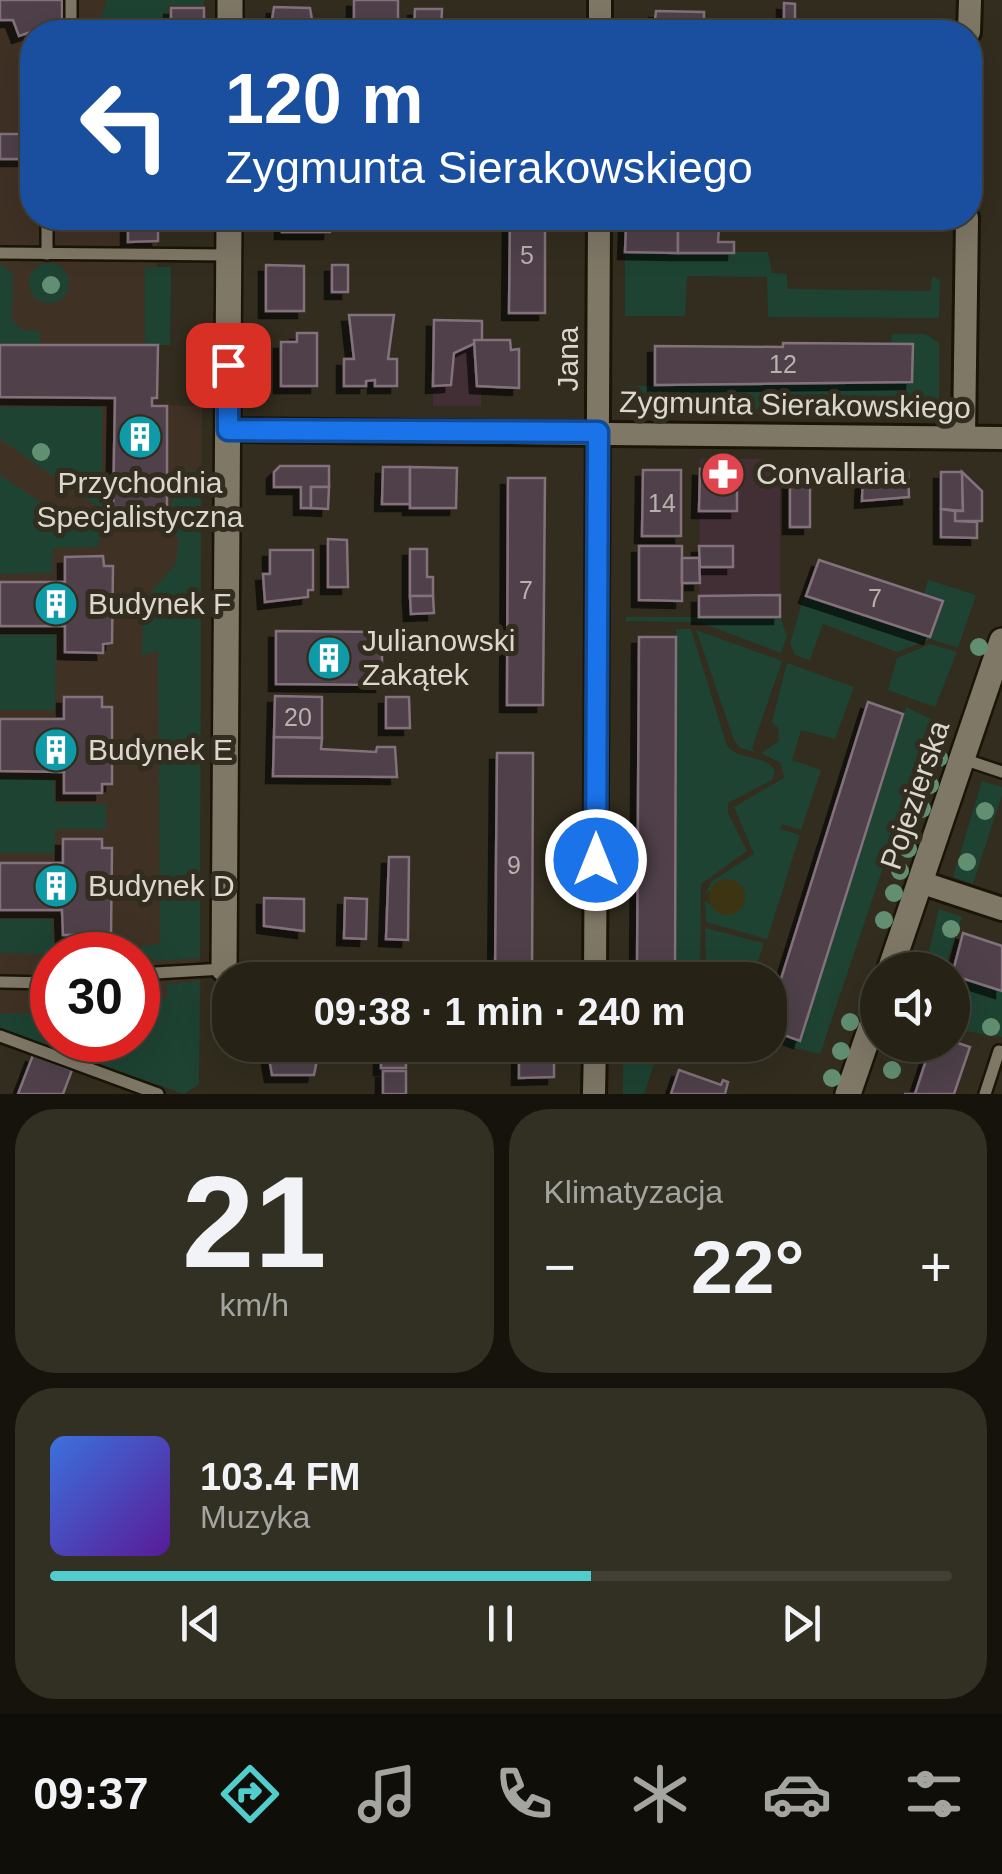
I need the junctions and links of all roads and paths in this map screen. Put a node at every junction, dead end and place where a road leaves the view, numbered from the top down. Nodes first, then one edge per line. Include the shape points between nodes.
1 (47, 230) edge
2 (229, 230) edge
3 (599, 230) edge
4 (967, 230) edge
5 (0, 253) edge
6 (47, 254) junction
7 (229, 255) junction
8 (228, 430) junction
9 (598, 432) junction
10 (964, 436) junction
11 (1002, 438) edge
12 (1002, 641) edge
13 (962, 758) junction
14 (1002, 772) edge
15 (920, 882) junction
16 (1002, 909) edge
17 (896, 952) edge
18 (224, 962) edge
19 (595, 962) edge
20 (212, 970) edge
21 (160, 973) edge
22 (0, 982) edge
23 (30, 983) edge
24 (0, 1036) edge
25 (999, 1051) dead end
26 (860, 1059) edge
27 (595, 1062) edge
28 (158, 1094) edge
29 (594, 1094) edge
30 (848, 1094) edge
31 (985, 1094) edge

1 - 6 lane
2 - 7 street
3 - 9 street, Jana
4 - 10 street
5 - 6 lane
6 - 7 lane
7 - 8 street
8 - 9 street, Zygmunta Sierakowskiego
8 - 18 street
9 - 10 street, Zygmunta Sierakowskiego
9 - 19 street, Jana
10 - 11 street, Zygmunta Sierakowskiego
12 - 13 street, Pojezierska
13 - 14 lane
13 - 15 street, Pojezierska
15 - 16 street
15 - 17 street, Pojezierska
20 - 21 lane
22 - 23 lane
24 - 28 lane
25 - 31 lane
26 - 30 street
27 - 29 street

